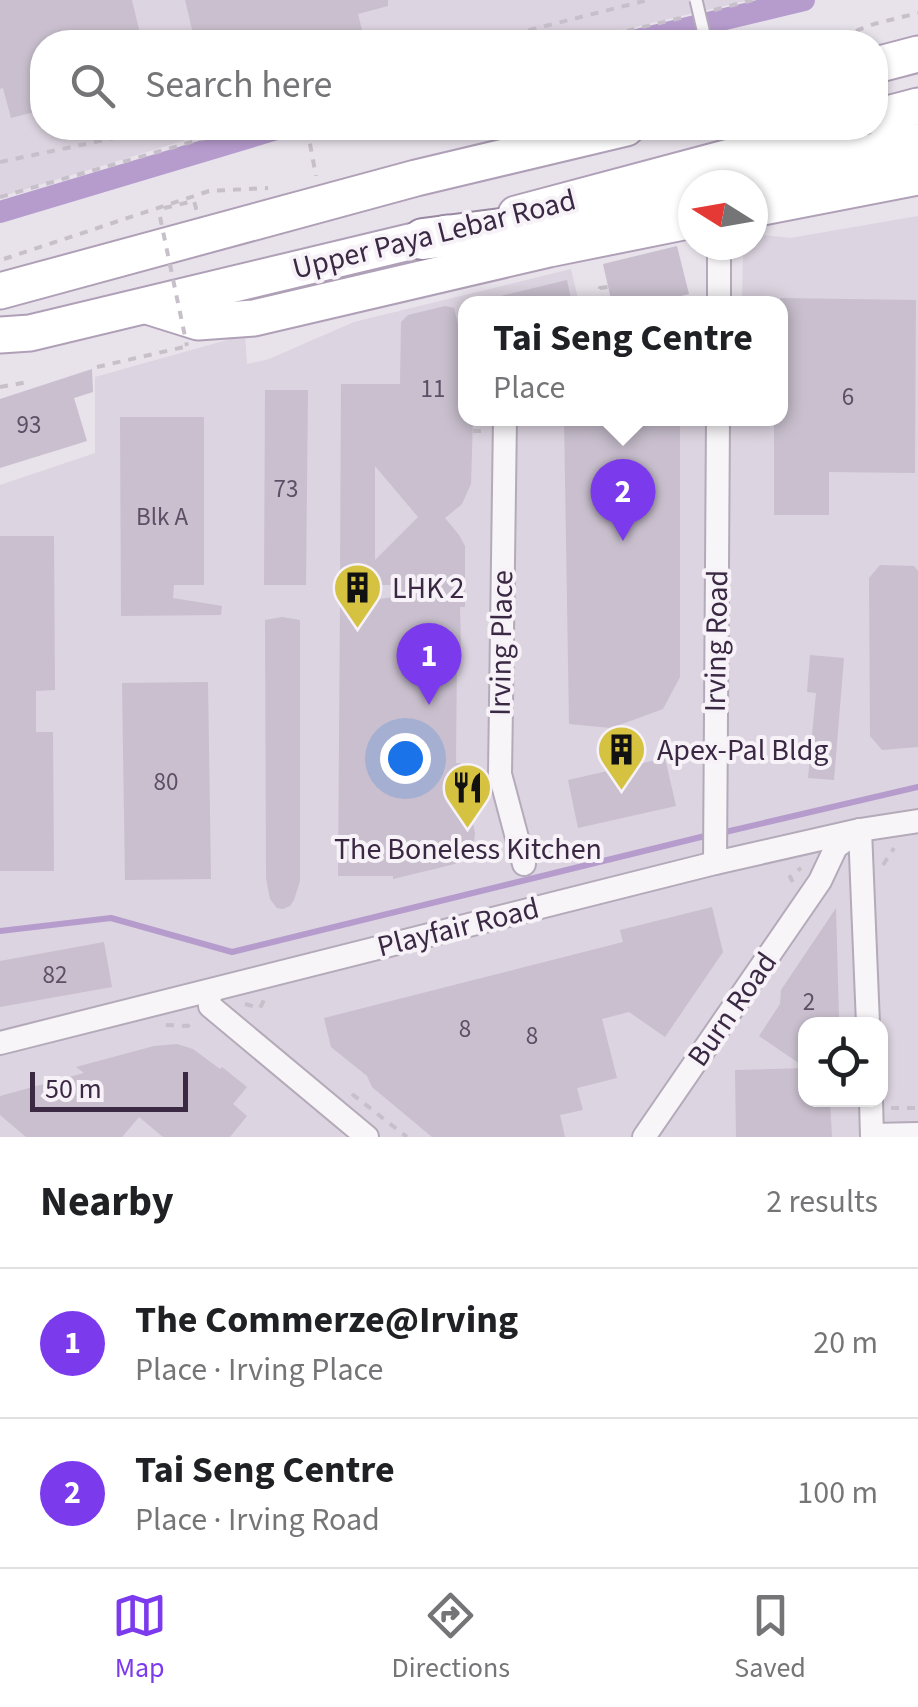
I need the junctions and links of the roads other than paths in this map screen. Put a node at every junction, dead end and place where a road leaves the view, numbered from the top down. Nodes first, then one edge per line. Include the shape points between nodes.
1 (696, 0) edge
2 (703, 30) edge
3 (918, 54) edge
4 (888, 62) edge
5 (918, 106) edge
6 (888, 115) edge
7 (576, 140) edge
8 (793, 140) edge
9 (918, 144) edge
10 (918, 176) edge
11 (768, 177) edge
12 (678, 197) edge
13 (768, 206) edge
14 (678, 223) edge
15 (423, 239) junction
16 (719, 260) edge
17 (0, 291) edge
18 (719, 296) edge
19 (147, 306) junction
20 (10, 339) edge
21 (505, 426) edge
22 (718, 426) edge
23 (918, 822) edge
24 (860, 830) junction
25 (715, 854) junction
26 (524, 864) dead end
27 (872, 866) junction
28 (820, 882) junction
29 (210, 991) junction
30 (868, 1017) edge
31 (0, 1043) edge
32 (871, 1107) edge
33 (918, 1134) edge
34 (872, 1136) edge
35 (367, 1137) edge
36 (644, 1137) edge

1 - 2 lane, bridge
3 - 4 main road
5 - 6 main road
7 - 17 main road, Upper Paya Lebar Road
8 - 15 main road, Upper Paya Lebar Road
9 - 11 highway
10 - 13 main road
12 - 15 highway via 580,220
14 - 19 main road via 254,318 198,322
15 - 19 main road, Upper Paya Lebar Road
16 - 18 street
19 - 20 main road, Upper Paya Lebar Road
21 - 26 street, Irving Place via 500,774
22 - 25 street, Irving Road
23 - 24 street, Playfair Road
24 - 25 street, Playfair Road
24 - 27 street
24 - 28 street, Burn Road via 836,847
25 - 29 street, Playfair Road
27 - 28 street via 844,866
27 - 30 street
28 - 36 street, Burn Road
29 - 31 street, Playfair Road
29 - 35 street via 210,1006
32 - 34 street
33 - 34 street

